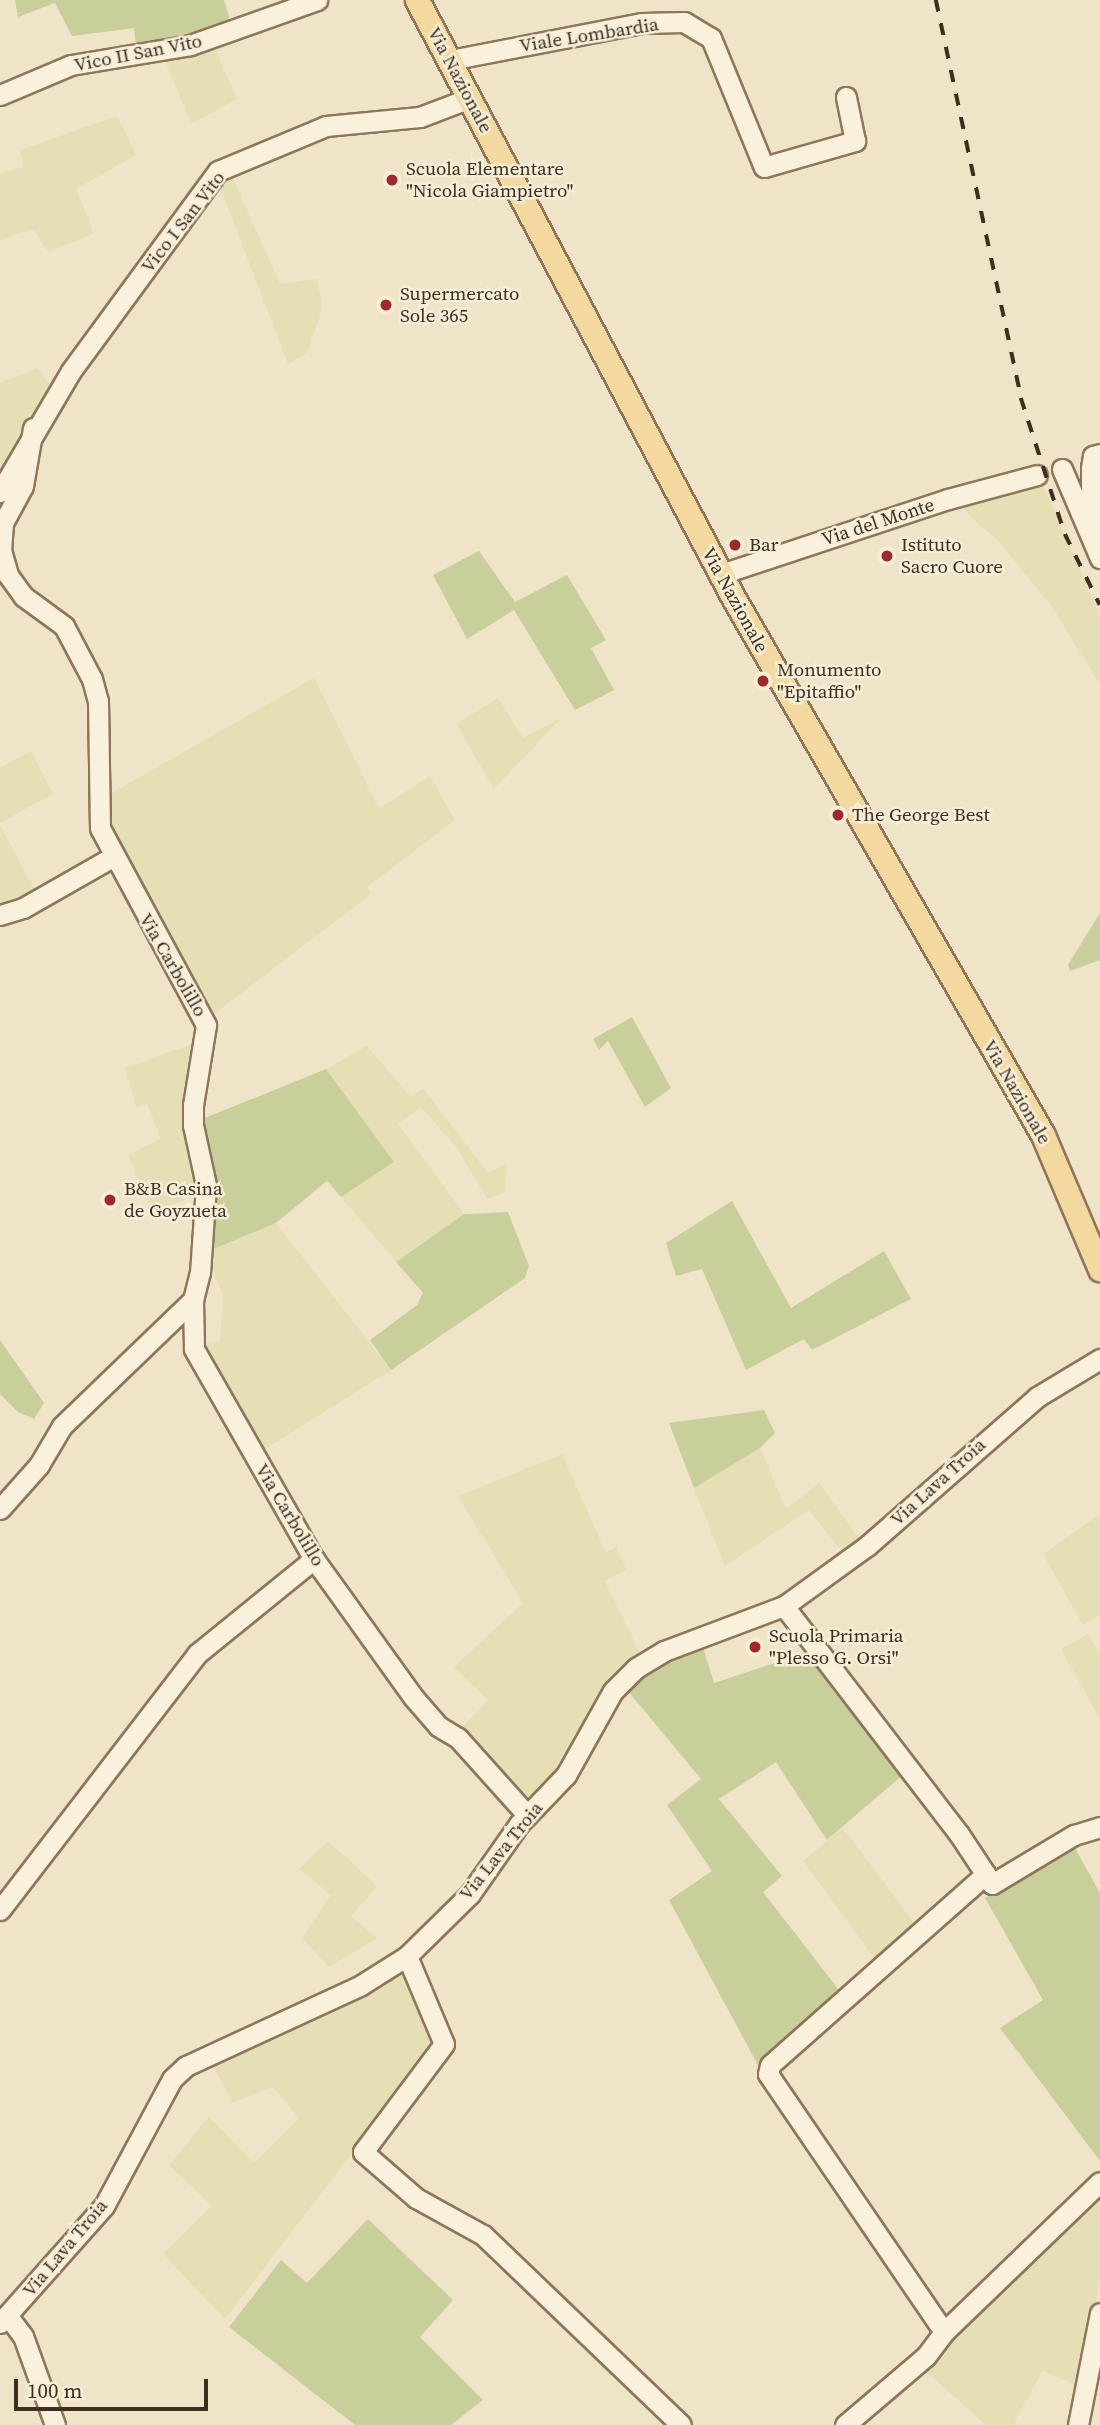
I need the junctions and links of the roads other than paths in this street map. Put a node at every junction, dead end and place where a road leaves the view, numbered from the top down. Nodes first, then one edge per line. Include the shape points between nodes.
1 (317, 0) edge
2 (418, 0) edge
3 (450, 60) junction
4 (0, 96) edge
5 (846, 97) dead end
6 (470, 98) junction
7 (33, 428) junction
8 (1100, 454) edge
9 (1062, 469) dead end
10 (1037, 475) dead end
11 (0, 492) edge
12 (1089, 535) junction
13 (1100, 558) edge
14 (721, 574) junction
15 (114, 856) junction
16 (0, 915) edge
17 (1100, 1269) edge
18 (193, 1300) junction
19 (1100, 1359) edge
20 (0, 1509) edge
21 (314, 1559) junction
22 (784, 1606) junction
23 (527, 1815) junction
24 (1100, 1827) edge
25 (986, 1874) junction
26 (0, 1910) edge
27 (407, 1956) junction
28 (1100, 2182) edge
29 (1100, 2313) edge
30 (4, 2319) edge
31 (944, 2332) junction
32 (55, 2425) edge
33 (681, 2425) edge
34 (845, 2425) edge
35 (1077, 2425) edge

1 - 4 street, Vico II San Vito via 190,45 71,65
2 - 3 main road, Via Nazionale
3 - 5 street, Viale Lombardia via 642,23 684,22 711,38 764,167 855,141
3 - 6 main road, Via Nazionale
6 - 7 street, Vico I San Vito via 420,117 326,126 218,171
6 - 14 main road, Via Nazionale
7 - 11 street, Vico I San Vito
7 - 15 street, Via Carbolillo via 23,486 3,523 1,550 8,575 23,596 64,626 92,679 98,701 97,813
8 - 12 street via 1093,456 1091,468 1095,530
9 - 12 street
10 - 14 street, Via del Monte via 948,499
12 - 13 street
14 - 17 main road, Via Nazionale via 1043,1135
15 - 16 street via 23,908
15 - 18 street, Via Carbolillo via 206,1025 193,1125 206,1185 200,1272
18 - 20 street via 62,1426 40,1465
18 - 21 street, Via Carbolillo via 194,1349
19 - 22 street, Via Lava Troia via 1037,1397 867,1546
21 - 23 street, Via Carbolillo via 414,1698 438,1726 458,1738
21 - 26 street via 197,1654
22 - 23 street, Via Lava Troia via 664,1651 636,1668 612,1691 566,1775
22 - 25 street
23 - 27 street, Via Lava Troia via 470,1894
24 - 25 street via 1074,1835 992,1884
25 - 31 street via 770,2065 768,2074
27 - 30 street, Via Lava Troia via 361,1985 186,2066 172,2079 104,2206
27 - 33 street via 444,2044 363,2152 416,2198 483,2235
28 - 31 street
29 - 35 street
30 - 32 street via 23,2336
31 - 34 street via 926,2357

